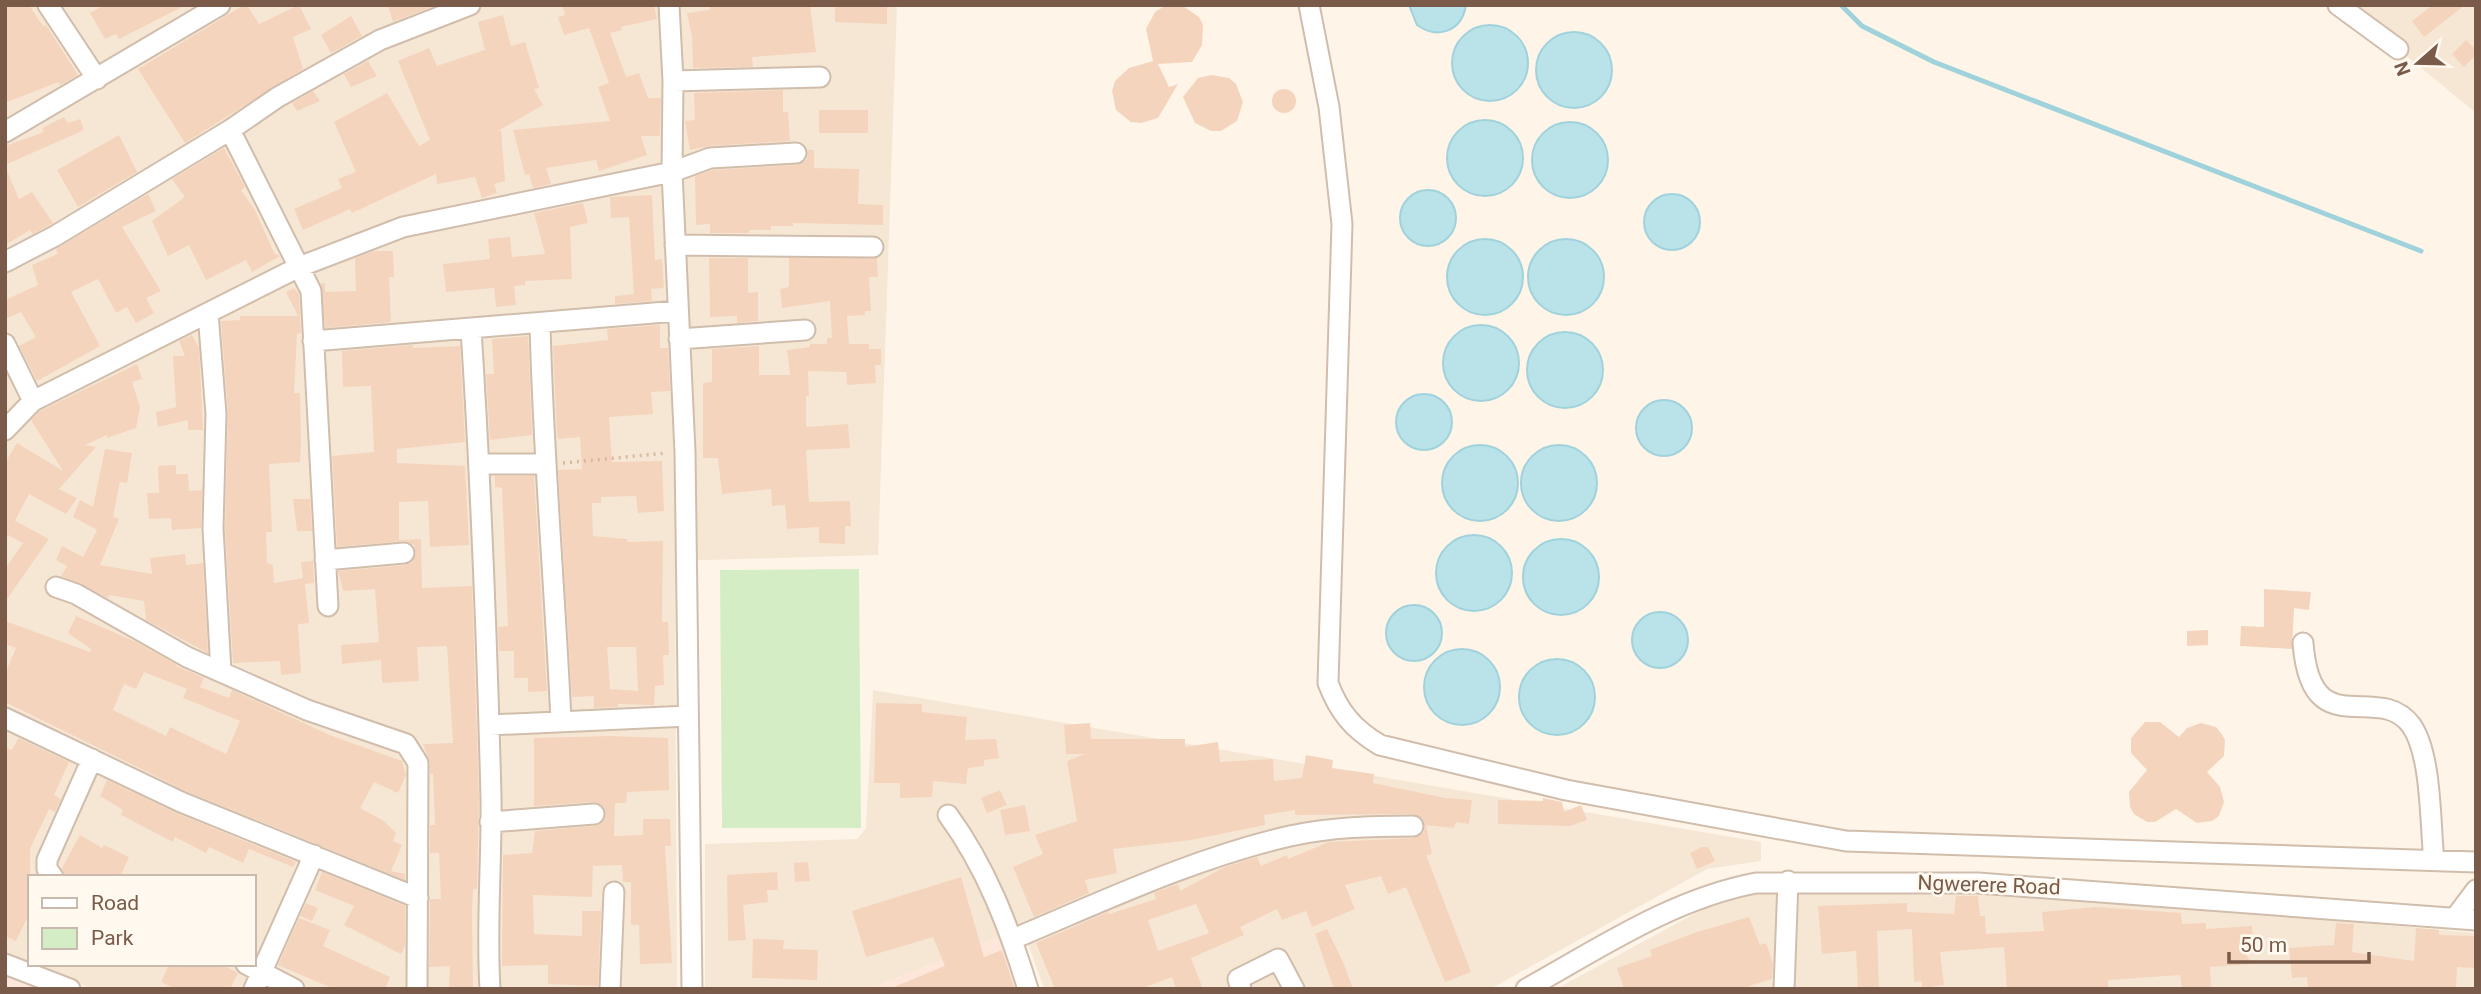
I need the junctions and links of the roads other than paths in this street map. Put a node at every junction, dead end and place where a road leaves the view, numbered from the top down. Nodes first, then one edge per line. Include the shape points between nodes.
1 (48, 5) edge
2 (220, 5) edge
3 (470, 5) edge
4 (669, 5) edge
5 (1309, 5) edge
6 (2338, 5) edge
7 (2398, 49) dead end
8 (820, 77) dead end
9 (97, 79) junction
10 (673, 81) junction
11 (230, 130) junction
12 (5, 132) edge
13 (796, 153) dead end
14 (672, 172) junction
15 (675, 245) junction
16 (873, 247) dead end
17 (5, 261) edge
18 (299, 267) junction
19 (678, 311) junction
20 (208, 313) junction
21 (540, 323) junction
22 (471, 329) junction
23 (805, 330) dead end
24 (679, 339) junction
25 (313, 341) junction
26 (5, 344) edge
27 (33, 401) junction
28 (5, 430) edge
29 (479, 464) junction
30 (544, 464) junction
31 (404, 553) dead end
32 (325, 560) junction
33 (57, 587) dead end
34 (328, 606) dead end
35 (2303, 643) dead end
36 (221, 672) junction
37 (688, 716) junction
38 (5, 718) edge
39 (561, 721) junction
40 (489, 725) junction
41 (92, 760) junction
42 (594, 814) dead end
43 (948, 815) dead end
44 (490, 821) junction
45 (1413, 827) dead end
46 (314, 855) junction
47 (2434, 861) junction
48 (2476, 862) edge
49 (52, 875) edge
50 (1788, 881) junction
51 (2476, 891) edge
52 (614, 892) dead end
53 (418, 898) junction
54 (2455, 918) junction
55 (2476, 920) edge
56 (1013, 939) junction
57 (5, 964) edge
58 (254, 975) edge
59 (70, 989) edge
60 (294, 989) edge
61 (416, 989) edge
62 (489, 989) edge
63 (610, 989) edge
64 (692, 989) edge
65 (1028, 989) edge
66 (1241, 989) edge
67 (1294, 989) edge
68 (1526, 989) edge
69 (1784, 989) edge

1 - 9 street
2 - 9 street
3 - 11 street via 380,40 278,97
4 - 10 street
5 - 47 street via 1329,107 1342,224 1328,683 1338,708 1357,732 1380,746 1566,790 1846,841
6 - 7 street
8 - 10 street
9 - 12 street
10 - 14 street
11 - 17 street via 55,236
11 - 18 street
13 - 14 street via 710,158
14 - 15 street
14 - 18 street via 403,227
15 - 16 street
15 - 19 street
18 - 20 street
18 - 25 street via 310,290
19 - 21 street
19 - 24 street
20 - 27 street
20 - 36 street via 216,414 213,528
21 - 22 street
21 - 30 street
22 - 25 street
22 - 29 street
23 - 24 street
24 - 37 street
25 - 32 street
26 - 27 street
27 - 28 street
29 - 30 street
29 - 40 street
30 - 39 street
31 - 32 street
32 - 34 street
33 - 36 street
35 - 47 street via 2310,685 2320,696 2331,702 2387,710 2410,725 2423,755
36 - 53 street via 307,710 406,744 418,763
37 - 39 street
37 - 64 street
38 - 41 street
39 - 40 street
40 - 44 street
41 - 46 street via 181,802
41 - 49 street via 47,860
42 - 44 street
43 - 56 street via 974,851
44 - 62 street
45 - 56 street via 1336,829 1211,857
46 - 53 street
46 - 58 street
47 - 48 street
50 - 54 street, Ngwerere Road via 1978,883
50 - 68 street, Ngwerere Road via 1724,889 1671,909
50 - 69 street
51 - 54 street
52 - 63 street
53 - 61 street
54 - 55 street, Ngwerere Road
56 - 65 street
57 - 59 street
58 - 60 street
66 - 67 street via 1238,979 1278,959

